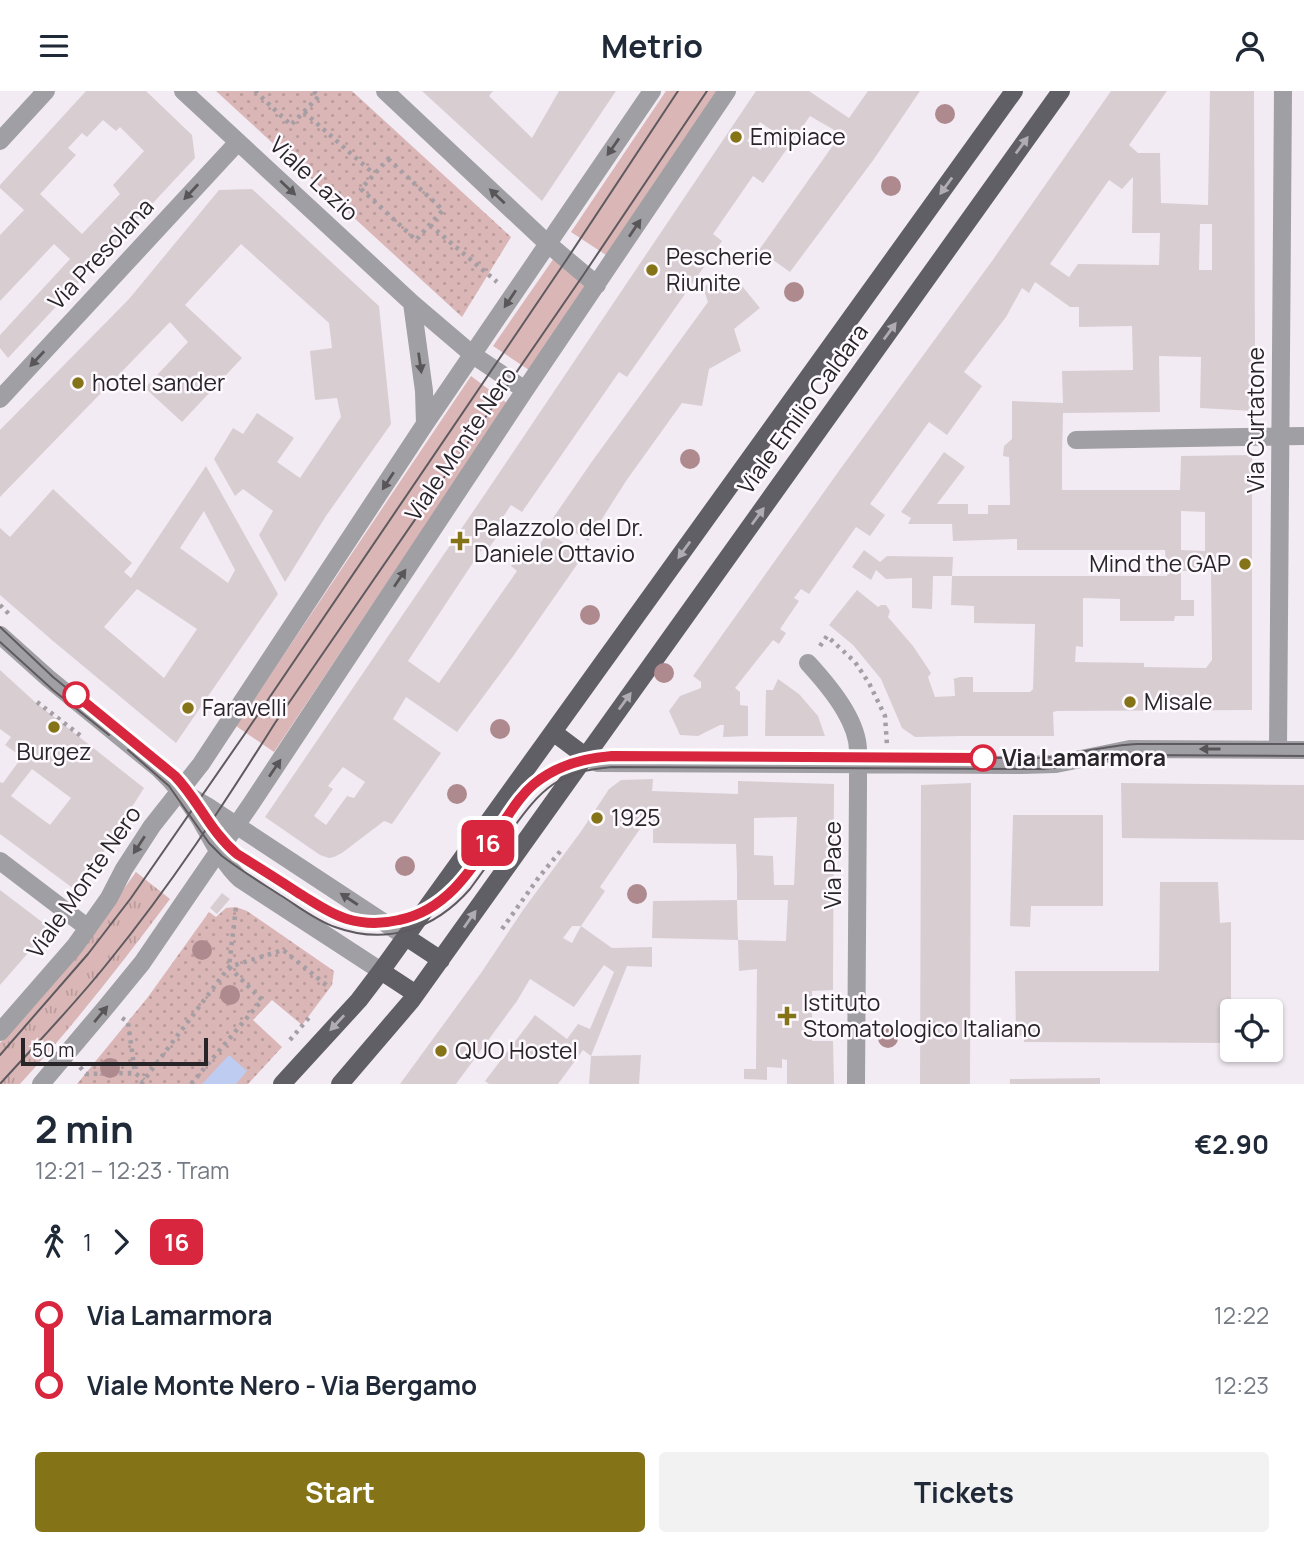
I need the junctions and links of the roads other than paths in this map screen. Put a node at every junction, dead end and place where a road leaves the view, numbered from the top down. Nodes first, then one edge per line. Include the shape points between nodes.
1 (46, 91) edge
2 (183, 91) edge
3 (385, 91) edge
4 (652, 91) edge
5 (727, 91) edge
6 (1014, 91) edge
7 (1061, 91) edge
8 (1283, 91) edge
9 (0, 141) edge
10 (238, 142) junction
11 (547, 243) junction
12 (597, 285) junction
13 (412, 303) junction
14 (473, 355) junction
15 (525, 390) junction
16 (0, 399) edge
17 (425, 424) junction
18 (1280, 436) junction
19 (1304, 436) edge
20 (1076, 440) dead end
21 (0, 635) edge
22 (808, 663) road end
23 (553, 732) junction
24 (1279, 750) junction
25 (1304, 750) edge
26 (585, 756) junction
27 (856, 765) junction
28 (180, 790) junction
29 (237, 825) junction
30 (219, 851) junction
31 (0, 861) edge
32 (88, 928) junction
33 (406, 937) junction
34 (441, 960) junction
35 (381, 971) junction
36 (416, 994) junction
37 (0, 1032) edge
38 (41, 1084) edge
39 (282, 1084) edge
40 (340, 1084) edge
41 (856, 1084) edge

1 - 9 street
2 - 10 street, Viale Lazio
11 -> 3 street
4 -> 11 street, Viale Monte Nero
12 -> 5 street, Viale Monte Nero
6 -> 23 main road, Viale Emilio Caldara
26 -> 7 main road, Viale Emilio Caldara
8 - 18 street, Via Curtatone
10 -> 13 street, Viale Lazio
10 -> 16 street, Via Presolana
11 - 12 street
11 -> 14 street, Viale Monte Nero
12 - 15 street, Viale Monte Nero
13 - 14 street, Viale Lazio
13 -> 17 street
14 - 15 street, Viale Lazio
14 - 17 street, Viale Monte Nero
29 -> 15 street, Viale Monte Nero
17 -> 28 street, Viale Monte Nero
18 - 19 street
18 - 20 street
18 - 24 street, Via Curtatone
21 - 28 street
22 - 27 street, Via Pace via 852,726
23 - 26 main road
23 - 33 main road, Viale Emilio Caldara
24 - 25 street
24 -> 27 street via 1130,749 1055,764
26 - 27 street via 598,763
34 -> 26 main road, Viale Emilio Caldara
27 - 41 street, Via Pace
28 - 29 street
28 - 30 street
28 -> 32 street, Viale Monte Nero via 138,846
29 - 30 street, Viale Monte Nero
33 -> 29 street
30 - 35 street via 245,883
38 -> 30 street, Viale Monte Nero via 142,963
31 - 32 street
32 - 37 street, Viale Monte Nero
33 - 34 main road
33 - 35 main road, Viale Emilio Caldara
34 - 36 main road, Viale Emilio Caldara
35 - 36 main road
35 -> 39 main road, Viale Emilio Caldara
36 - 40 main road, Viale Emilio Caldara

